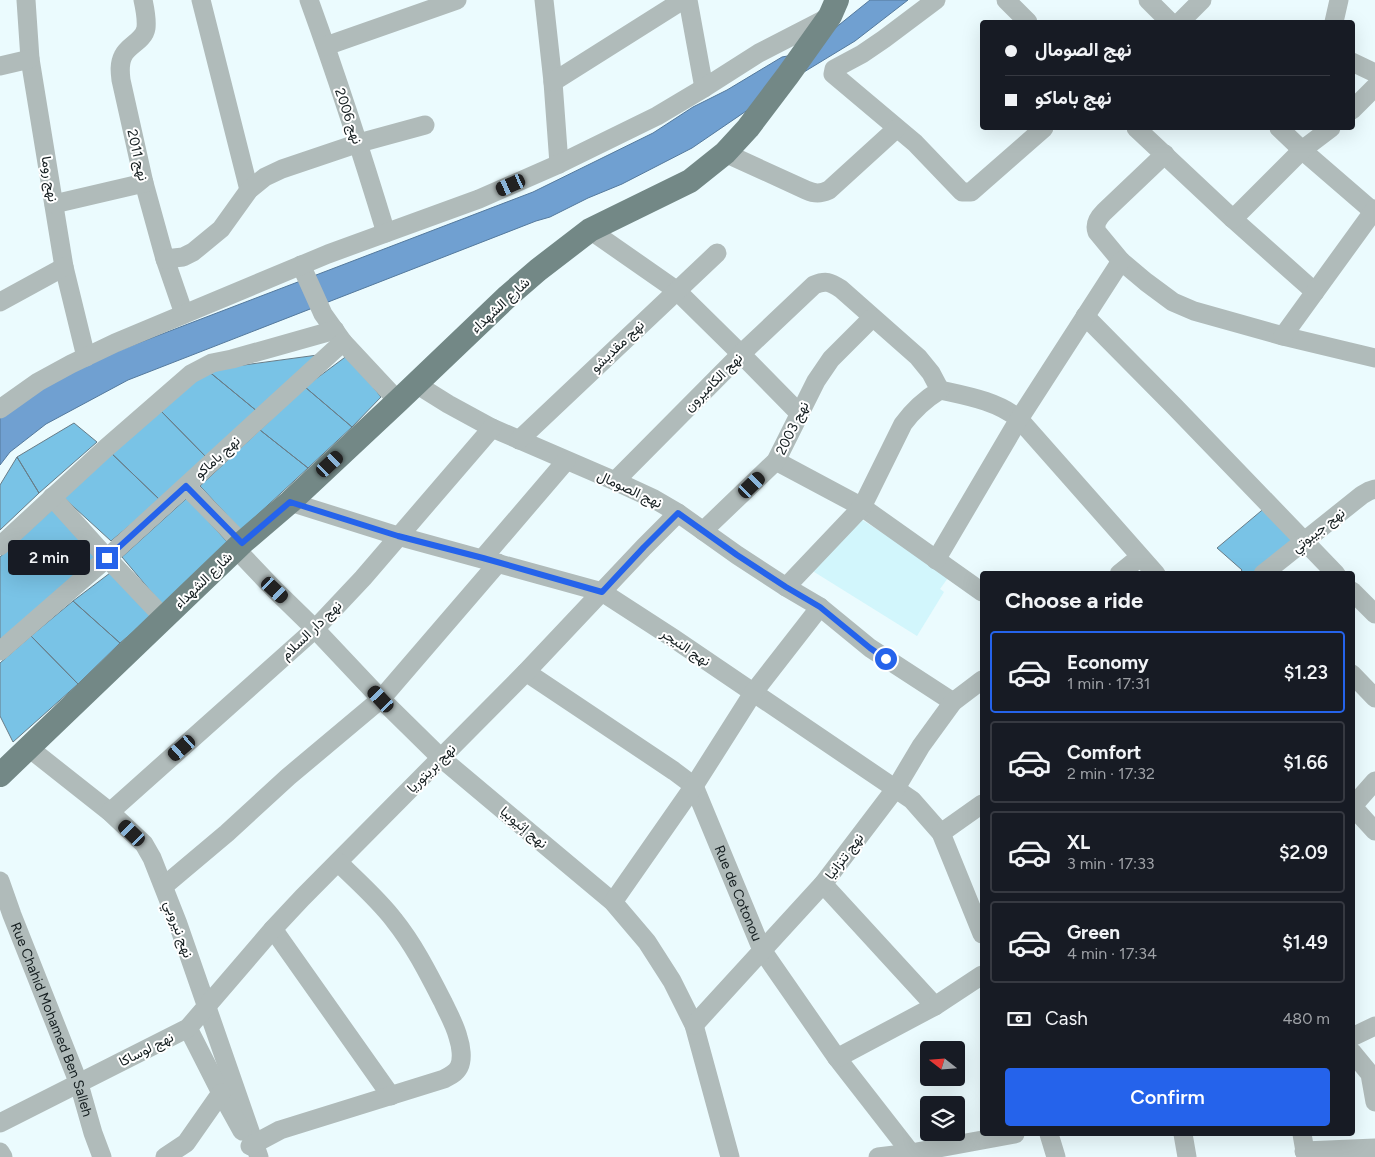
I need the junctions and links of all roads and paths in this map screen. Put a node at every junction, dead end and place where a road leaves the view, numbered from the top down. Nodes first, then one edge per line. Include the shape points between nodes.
1 (26, 0) edge
2 (143, 0) edge
3 (201, 0) edge
4 (309, 0) edge
5 (457, 0) edge
6 (544, 0) edge
7 (684, 0) edge
8 (688, 0) edge
9 (936, 0) edge
10 (1006, 0) edge
11 (1148, 0) edge
12 (1202, 0) edge
13 (1339, 0) edge
14 (833, 8) edge
15 (1026, 20) edge
16 (1168, 20) edge
17 (1182, 20) edge
18 (1334, 20) edge
19 (326, 46) junction
20 (30, 59) junction
21 (1355, 63) edge
22 (0, 66) edge
23 (1375, 73) edge
24 (553, 82) junction
25 (1375, 87) edge
26 (704, 88) junction
27 (1355, 107) edge
28 (425, 124) dead end
29 (896, 129) junction
30 (1042, 130) edge
31 (1138, 130) edge
32 (1281, 130) edge
33 (1328, 130) edge
34 (359, 144) junction
35 (1302, 150) junction
36 (725, 153) junction
37 (1164, 154) junction
38 (559, 164) junction
39 (144, 182) junction
40 (249, 190) junction
41 (54, 204) junction
42 (1374, 211) edge
43 (1233, 218) junction
44 (590, 230) junction
45 (386, 233) junction
46 (716, 253) dead end
47 (165, 259) junction
48 (1121, 261) junction
49 (64, 267) junction
50 (302, 268) junction
51 (676, 290) junction
52 (1315, 292) junction
53 (0, 302) edge
54 (184, 314) junction
55 (1085, 316) junction
56 (872, 318) junction
57 (339, 336) junction
58 (1283, 336) junction
59 (741, 354) junction
60 (86, 357) junction
61 (1375, 358) edge
62 (416, 384) junction
63 (940, 390) junction
64 (398, 401) junction
65 (0, 409) edge
66 (799, 414) junction
67 (1019, 419) junction
68 (492, 428) junction
69 (519, 440) junction
70 (566, 461) junction
71 (776, 461) junction
72 (615, 481) junction
73 (186, 486) junction
74 (1375, 489) edge
75 (52, 498) junction
76 (290, 502) junction
77 (862, 507) junction
78 (678, 513) junction
79 (703, 531) junction
80 (398, 536) junction
81 (1304, 540) junction
82 (0, 546) edge
83 (239, 546) junction
84 (1140, 557) junction
85 (107, 558) junction
86 (491, 560) junction
87 (936, 560) junction
88 (1123, 571) edge
89 (1153, 571) edge
90 (1268, 571) edge
91 (1333, 571) edge
92 (786, 587) junction
93 (980, 591) edge
94 (602, 592) junction
95 (1355, 594) edge
96 (820, 607) junction
97 (1375, 614) edge
98 (164, 618) junction
99 (315, 629) junction
100 (0, 651) edge
101 (526, 672) junction
102 (1355, 677) edge
103 (980, 682) edge
104 (753, 693) junction
105 (1375, 698) edge
106 (381, 699) junction
107 (953, 702) junction
108 (29, 748) junction
109 (441, 758) junction
110 (0, 775) edge
111 (694, 786) junction
112 (896, 788) junction
113 (1359, 794) edge
114 (980, 805) edge
115 (110, 812) junction
116 (1375, 831) edge
117 (941, 833) junction
118 (338, 862) junction
119 (0, 881) edge
120 (823, 884) junction
121 (164, 886) junction
122 (613, 902) junction
123 (980, 925) edge
124 (273, 929) junction
125 (762, 950) junction
126 (980, 976) edge
127 (206, 1006) junction
128 (935, 1006) junction
129 (694, 1026) junction
130 (1375, 1026) edge
131 (188, 1028) junction
132 (1355, 1036) edge
133 (1355, 1057) edge
134 (838, 1058) junction
135 (1366, 1074) edge
136 (79, 1084) junction
137 (221, 1093) junction
138 (391, 1096) junction
139 (1375, 1102) edge
140 (0, 1123) edge
141 (1005, 1136) edge
142 (1050, 1136) edge
143 (1183, 1136) edge
144 (1304, 1147) edge
145 (1375, 1148) edge
146 (190, 1150) edge
147 (255, 1151) edge
148 (0, 1152) edge
149 (911, 1155) edge
150 (3, 1157) edge
151 (102, 1157) edge
152 (165, 1157) edge
153 (730, 1157) edge
154 (878, 1157) edge
155 (1056, 1157) edge
156 (1187, 1157) edge

1 - 20 street, نهج روما
2 - 39 street, نهج 2011 via 146,29 123,54 119,68
3 - 40 street
4 - 19 street, نهج 2006
5 - 19 street
6 - 24 street
7 - 24 street
8 - 26 street
9 - 29 street via 884,40 833,72
10 - 15 street
11 - 16 street
12 - 17 street
13 - 18 street
14 - 26 street
14 - 36 main road, شارع الشهداء via 804,53 748,128
19 - 34 street, نهج 2006
20 - 22 street
20 - 41 street, نهج روما
21 - 23 street
24 - 38 street
25 - 27 street
26 - 38 street via 657,116
28 - 34 street
29 - 30 street via 961,192 968,193
29 - 36 street via 829,190 819,194
31 - 37 street
32 - 35 street
33 - 35 street
34 - 40 street via 282,169
34 - 45 street, نهج 2006
35 - 42 street
35 - 43 street
36 - 44 main road, شارع الشهداء via 690,181
37 - 43 street
37 - 48 street via 1096,223 1097,232
38 - 45 street via 479,199
39 - 41 street
39 - 47 street, نهج 2011
40 - 47 street via 220,229 193,252
41 - 49 street, نهج روما
42 - 52 street
43 - 52 street
44 - 51 street
44 - 62 main road, شارع الشهداء via 508,296
45 - 50 street via 328,254
46 - 51 street, نهج مقديشو
47 - 54 street, نهج 2011
48 - 55 street
48 - 58 street via 1173,302
49 - 53 street
49 - 60 street, نهج روما
50 - 54 street
50 - 57 street via 323,314
51 - 59 street
51 - 69 street, نهج مقديشو
52 - 58 street
54 - 60 street
55 - 67 street
55 - 81 street
56 - 59 street, نهج الكاميرون via 841,289 826,281 814,285
56 - 63 street via 918,357
56 - 66 street, نهج 2003 via 831,359
57 - 64 street
57 - 73 street, نهج باماكو
57 - 75 street via 212,363 191,374
58 - 61 street
59 - 66 street
59 - 72 street, نهج الكاميرون
60 - 65 street via 38,382
62 - 64 main road, شارع الشهداء
62 - 68 street, نهج الصومال
63 - 67 street via 1009,410
63 - 77 street via 923,401 903,424
64 - 76 main road, شارع الشهداء
66 - 71 street, نهج 2003
67 - 84 street
67 - 87 street
68 - 69 street, نهج الصومال
68 - 80 street, نهج دار السلام
69 - 70 street, نهج الصومال
70 - 72 street, نهج الصومال
70 - 86 street
71 - 77 street
71 - 79 street, نهج 2003
72 - 78 street, نهج الصومال
73 - 83 street, نهج إثيوبيا
73 - 85 street, نهج باماكو
74 - 81 street, نهج جيبوتي via 1362,494
75 - 82 street
75 - 85 street
76 - 80 street, نهج النيجر
76 - 83 main road, شارع الشهداء
77 - 87 street
77 - 92 street
78 - 79 street, نهج الصومال
78 - 94 street, نهج بريتوريا
79 - 92 street, نهج الصومال
80 - 86 street, نهج النيجر
80 - 99 street, نهج دار السلام
81 - 90 street, نهج جيبوتي
81 - 91 street
83 - 98 main road, شارع الشهداء
83 - 99 street, نهج إثيوبيا via 275,590
84 - 88 street
84 - 89 street
85 - 98 street
85 - 100 street, نهج باماكو
86 - 94 street, نهج النيجر
86 - 106 street
87 - 93 street
92 - 96 street, نهج الصومال
94 - 101 street, نهج بريتوريا
94 - 104 street, نهج النيجر
95 - 97 street
96 - 104 street
96 - 107 street, نهج الصومال via 870,648
98 - 108 main road, شارع الشهداء
99 - 106 street, نهج إثيوبيا
99 - 115 street, نهج دار السلام
101 - 109 street, نهج بريتوريا
101 - 111 street
102 - 105 street
103 - 107 street, نهج تنزانيا
104 - 111 street
104 - 112 street, نهج النيجر
106 - 109 street, نهج إثيوبيا
106 - 121 street
107 - 112 street, نهج تنزانيا
108 - 110 main road, شارع الشهداء
108 - 115 street, نهج نيروبي
109 - 118 street, نهج بريتوريا
109 - 122 street, نهج إثيوبيا
111 - 122 street
111 - 125 street, Rue de Cotonou
112 - 117 street, نهج النيجر via 912,800
112 - 120 street, نهج تنزانيا
113 - 116 street
114 - 117 street
115 - 121 street, نهج نيروبي via 144,844
117 - 123 street, نهج النيجر
118 - 124 street, نهج بريتوريا
118 - 138 street via 394,919 417,951 459,1038 460,1062 452,1075
119 - 136 street, Rue Chahid Mohamed Ben Salleh
120 - 125 street, نهج تنزانيا
120 - 128 street
121 - 127 street, نهج نيروبي
122 - 129 street, نهج إثيوبيا via 647,942 672,981
124 - 127 street, نهج بريتوريا
124 - 138 street
125 - 129 street, نهج تنزانيا
125 - 134 street, Rue de Cotonou
126 - 128 street
127 - 131 street, نهج بريتوريا
127 - 147 street, نهج نيروبي
128 - 134 street
129 - 153 street, نهج إثيوبيا
130 - 132 street
131 - 136 street, نهج لوساكا
131 - 137 street, نهج لوساكا
133 - 135 street
134 - 149 street, Rue de Cotonou
135 - 139 street
136 - 140 street, نهج لوساكا
136 - 151 street, Rue Chahid Mohamed Ben Salleh
137 - 146 street
137 - 147 street, نهج لوساكا
138 - 147 street via 280,1130
141 - 149 street
142 - 155 street
143 - 156 street
144 - 145 street
146 - 152 street
148 - 150 street
149 - 154 street

